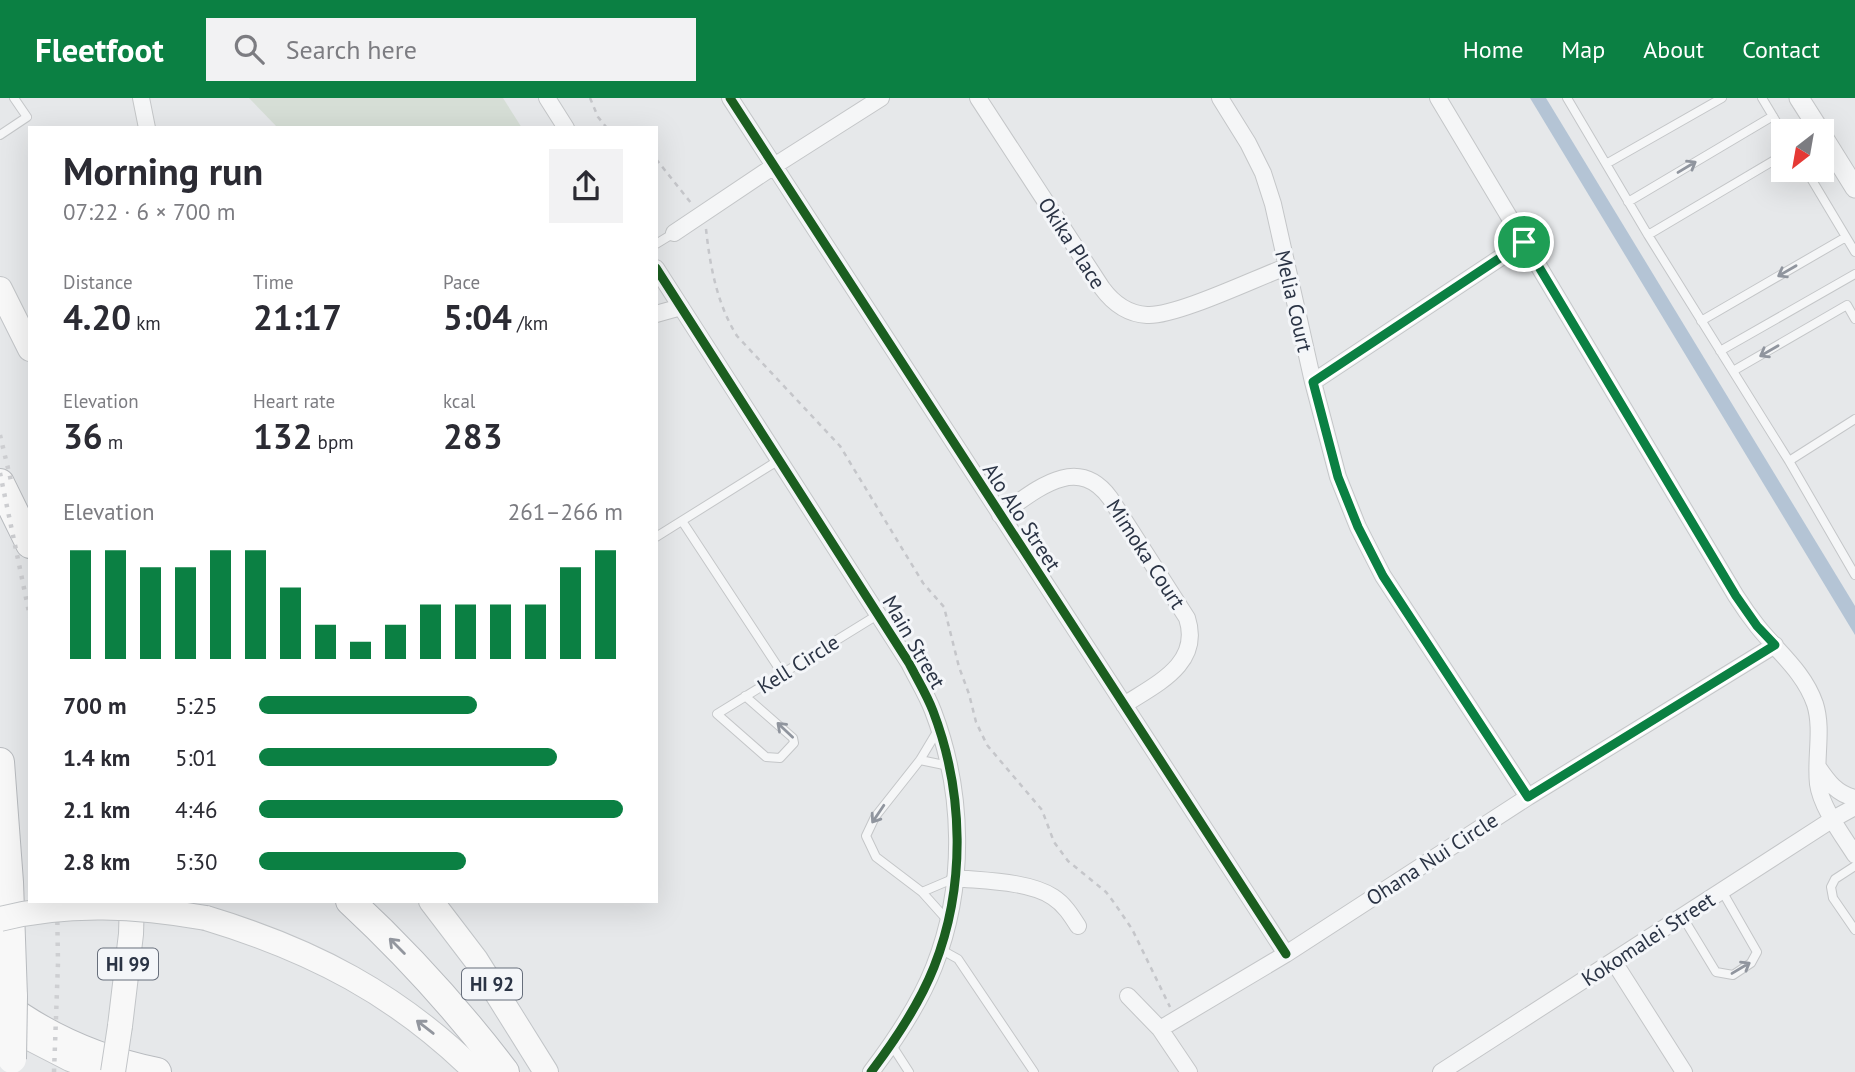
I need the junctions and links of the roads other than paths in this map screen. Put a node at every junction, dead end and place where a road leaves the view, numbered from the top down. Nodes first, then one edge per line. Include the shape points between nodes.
1 (15, 98) edge
2 (141, 98) edge
3 (547, 98) edge
4 (730, 98) edge
5 (881, 98) edge
6 (978, 98) edge
7 (1220, 98) edge
8 (1438, 98) edge
9 (1567, 98) edge
10 (1722, 98) edge
11 (1762, 98) edge
12 (1799, 98) edge
13 (1773, 116) junction
14 (1775, 119) edge
15 (1812, 119) edge
16 (147, 126) edge
17 (565, 126) edge
18 (0, 135) edge
19 (1834, 154) edge
20 (1771, 162) edge
21 (1606, 164) junction
22 (774, 166) junction
23 (1812, 182) edge
24 (1855, 188) edge
25 (1628, 202) junction
26 (674, 233) joint
27 (1648, 234) junction
28 (1846, 237) junction
29 (1524, 242) junction
30 (658, 243) edge
31 (1855, 252) edge
32 (1286, 267) junction
33 (658, 271) edge
34 (1855, 274) edge
35 (4, 296) edge
36 (681, 307) junction
37 (658, 313) edge
38 (1855, 320) edge
39 (1701, 321) junction
40 (28, 345) edge
41 (1720, 351) junction
42 (28, 358) edge
43 (1733, 371) junction
44 (1313, 382) junction
45 (1855, 419) edge
46 (779, 460) junction
47 (1789, 461) junction
48 (0, 483) edge
49 (1000, 515) junction
50 (682, 521) junction
51 (658, 536) edge
52 (28, 540) edge
53 (1855, 553) edge
54 (1846, 559) junction
55 (1855, 575) edge
56 (878, 614) junction
57 (1775, 645) junction
58 (782, 673) junction
59 (745, 696) junction
60 (1124, 705) junction
61 (939, 729) junction
62 (920, 760) junction
63 (0, 762) edge
64 (1816, 765) junction
65 (950, 766) junction
66 (1528, 797) junction
67 (1855, 798) edge
68 (1855, 807) edge
69 (1833, 819) junction
70 (1855, 855) edge
71 (1855, 866) edge
72 (955, 878) junction
73 (1722, 891) junction
74 (922, 892) junction
75 (132, 903) edge
76 (351, 903) edge
77 (433, 903) edge
78 (1682, 916) junction
79 (0, 919) edge
80 (948, 921) junction
81 (1078, 926) dead end
82 (1855, 930) edge
83 (940, 949) junction
84 (1286, 954) junction
85 (1614, 962) junction
86 (1128, 996) dead end
87 (7, 999) edge
88 (0, 1023) edge
89 (1160, 1029) junction
90 (891, 1044) junction
91 (12, 1066) edge
92 (104, 1072) edge
93 (113, 1072) edge
94 (157, 1072) edge
95 (476, 1072) edge
96 (505, 1072) edge
97 (546, 1072) edge
98 (871, 1072) edge
99 (909, 1072) edge
100 (1034, 1072) edge
101 (1189, 1072) edge
102 (1441, 1072) edge
103 (1684, 1072) edge

1 - 18 lane via 27,117
2 - 16 street
3 - 17 street
4 - 22 street, Alo Alo Street
5 - 22 street
6 - 32 street, Okika Place via 1102,288 1122,307 1139,314 1166,314
7 - 32 street, Melia Court via 1263,173
8 - 29 street
9 - 21 lane
10 - 21 lane
11 - 13 lane
12 - 15 street
13 - 14 lane
25 -> 13 lane
19 - 24 street
20 - 27 lane
21 - 25 lane
22 - 26 street
22 - 49 street, Alo Alo Street
23 - 28 lane
25 - 27 lane
26 - 30 lane
27 - 39 lane
28 - 31 lane
28 -> 39 lane
29 - 44 street
29 - 57 street via 1736,596
32 - 44 street, Melia Court
33 - 36 street, Main Street
34 - 41 lane
35 - 40 main road
35 - 42 main road
36 - 37 street
36 - 46 street, Main Street
38 -> 43 lane via 1847,305
39 - 41 lane
41 - 43 lane
43 - 47 lane
44 - 66 street, Melia Court via 1338,477 1383,576
45 - 47 lane
46 - 50 lane
46 - 56 street, Main Street
47 - 54 lane
48 - 52 highway
49 - 60 street, Alo Alo Street
49 - 60 street, Mimoka Court via 1061,478 1088,480 1110,498 1187,618 1190,631 1188,651 1178,668
50 - 51 lane
50 - 58 lane
53 - 54 lane
54 - 55 lane
56 - 58 lane, Kell Circle
56 - 61 street, Main Street via 909,663
57 - 64 street via 1805,684 1815,706
57 - 66 street, Ohana Nui Circle
58 - 59 lane, Kell Circle
59 -> 59 lane, Kell Circle via 717,714 766,757 780,758 794,743 793,738
60 - 84 street, Alo Alo Street
61 - 62 lane
61 - 65 street, Main Street
62 - 65 lane
62 -> 74 lane via 875,817 866,836 876,857
63 - 87 highway via 10,909
64 - 67 street via 1840,793
64 - 69 street via 1818,788
65 - 72 street, Main Street via 957,812
66 - 84 street, Ohana Nui Circle
68 - 69 street, Kokomalei Street
69 - 70 street
69 - 73 street, Kokomalei Street
71 - 82 lane via 1835,878 1831,887 1833,898
72 - 74 lane
72 - 80 street, Main Street
72 - 81 street via 1046,893 1066,908
73 - 78 street, Kokomalei Street
78 -> 73 lane via 1716,972 1733,975 1751,963 1757,952
74 - 80 lane
75 - 93 main road, HI 99, bridge
96 -> 76 highway via 461,1014
77 - 97 main road, HI 92 via 476,960
78 - 85 street, Kokomalei Street
95 -> 79 main road, bridge via 419,1022 334,967 290,946 206,918 86,907
80 - 83 street, Main Street
83 - 90 street, Main Street via 912,1013
83 - 100 lane via 958,959
84 - 89 street, Ohana Nui Circle
85 - 102 street, Kokomalei Street
85 - 103 street
86 - 89 street
87 - 91 highway, bridge
87 - 94 highway via 69,1044 97,1057
88 - 92 main road
89 - 101 street
90 - 98 street, Main Street
90 - 99 lane

